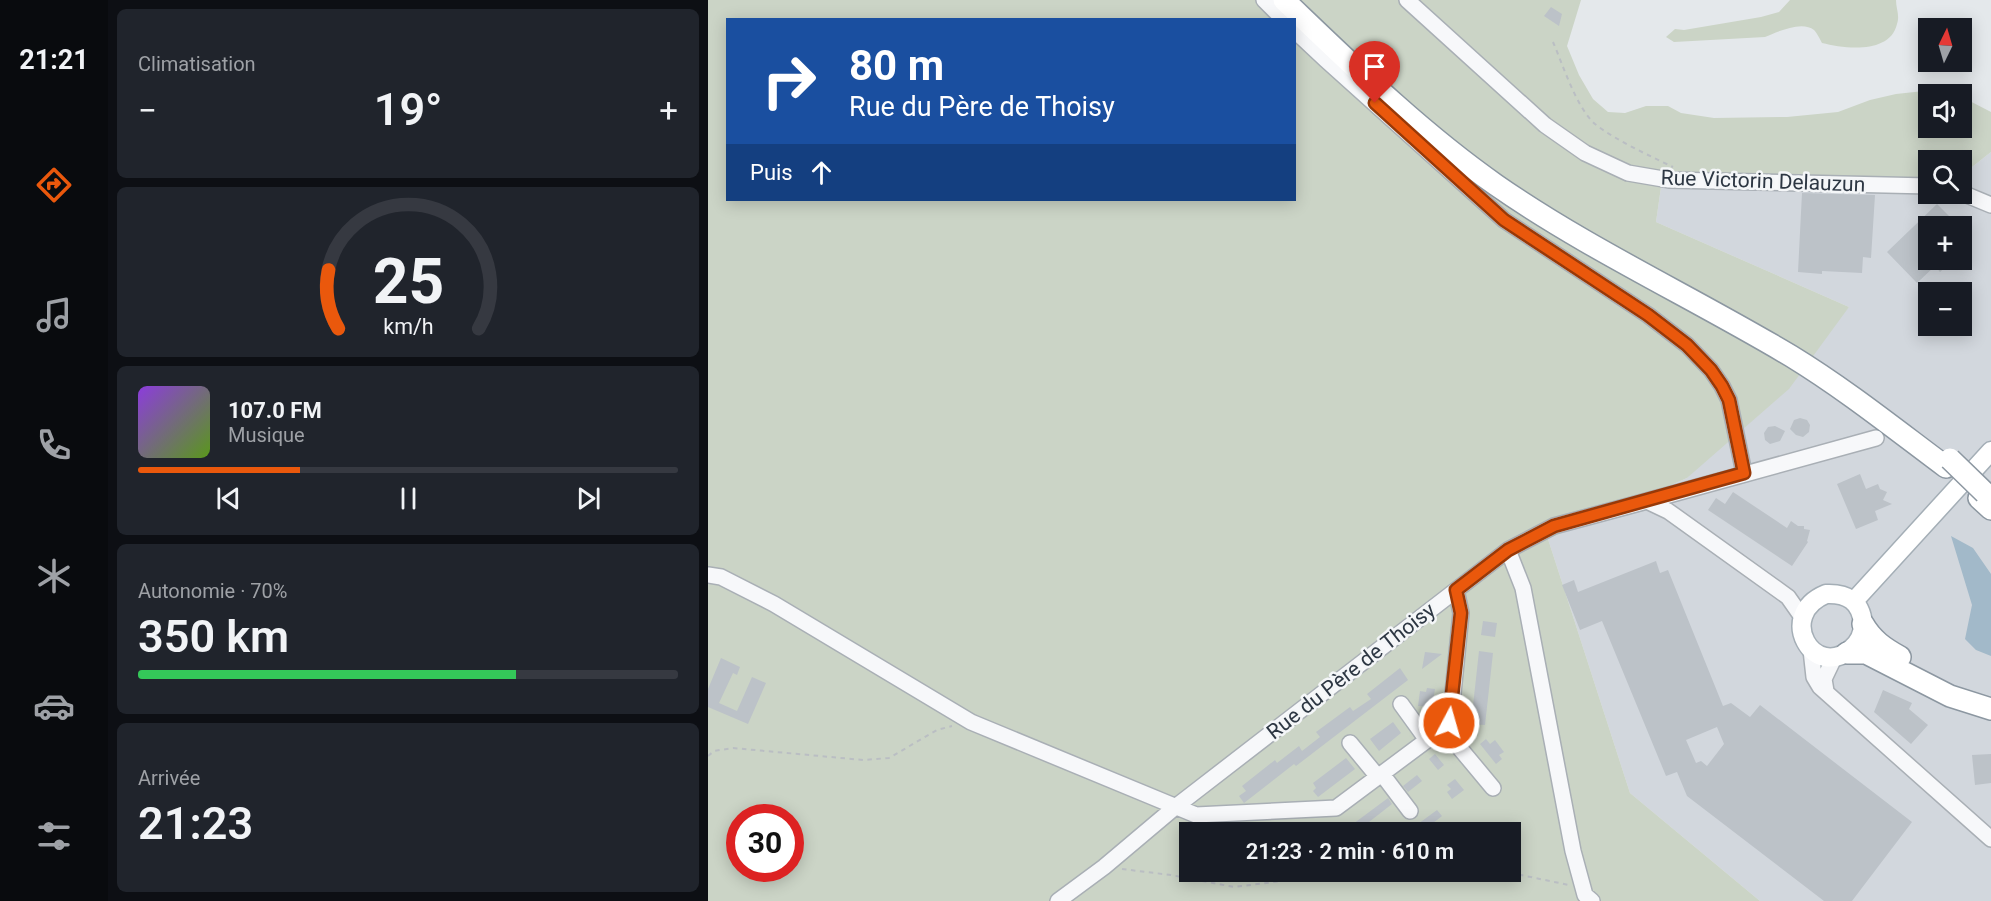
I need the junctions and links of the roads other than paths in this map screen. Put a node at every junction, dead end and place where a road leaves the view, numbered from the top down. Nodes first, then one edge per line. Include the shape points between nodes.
1 (1264, 0) edge
2 (1284, 0) edge
3 (1299, 0) edge
4 (1407, 0) edge
5 (1282, 18) edge
6 (1296, 32) edge
7 (1918, 186) edge
8 (1972, 197) edge
9 (1991, 205) edge
10 (1876, 438) dead end
11 (1991, 451) edge
12 (1948, 463) junction
13 (1744, 473) junction
14 (1987, 500) edge
15 (1647, 501) junction
16 (1508, 550) junction
17 (708, 575) edge
18 (1456, 590) junction
19 (1788, 597) junction
20 (1815, 599) junction
21 (1855, 600) junction
22 (1802, 617) junction
23 (1863, 624) junction
24 (1811, 650) junction
25 (1840, 655) junction
26 (1826, 691) junction
27 (1991, 694) edge
28 (1401, 704) dead end
29 (1991, 709) edge
30 (1443, 728) junction
31 (1427, 740) junction
32 (1350, 743) dead end
33 (1380, 776) junction
34 (1493, 788) dead end
35 (1174, 808) junction
36 (1410, 811) dead end
37 (1991, 839) edge
38 (1586, 896) edge
39 (1058, 901) edge

1 - 5 street
2 - 12 highway via 1376,88 1496,184 1561,226 1800,362
3 - 12 highway via 1382,78 1470,152 1570,218 1768,330 1859,387
4 - 7 street, Rue Victorin Delauzun via 1545,125 1585,153 1628,173 1669,180
6 - 13 street via 1504,220 1687,345 1711,370 1729,400
8 - 9 street
10 - 13 street, Rue du Père de Thoisy
11 - 21 main road
12 - 14 highway
13 - 15 street, Rue du Père de Thoisy
15 - 16 street, Rue du Père de Thoisy via 1554,526
15 - 19 street via 1668,511
16 - 18 street, Rue du Père de Thoisy
16 - 38 street via 1524,588 1573,851
17 - 35 street via 721,577 774,604 971,722
18 - 30 street via 1461,613 1449,723
18 - 35 street, Rue du Père de Thoisy
19 - 20 street
19 - 22 street
20 - 21 main road via 1837,594
20 - 22 main road
21 - 23 main road
22 - 24 main road via 1801,628
23 - 25 main road via 1856,645
23 - 27 highway via 1884,648 1960,687
24 - 25 main road via 1822,656
24 - 26 street via 1814,677
25 - 26 street via 1824,679
25 - 29 highway via 1866,653 1950,696
26 - 37 street
28 - 31 street
30 - 31 street
30 - 34 street
31 - 33 street
32 - 33 street
33 - 35 street via 1336,808 1196,815
33 - 36 street
35 - 39 street, Rue du Père de Thoisy

